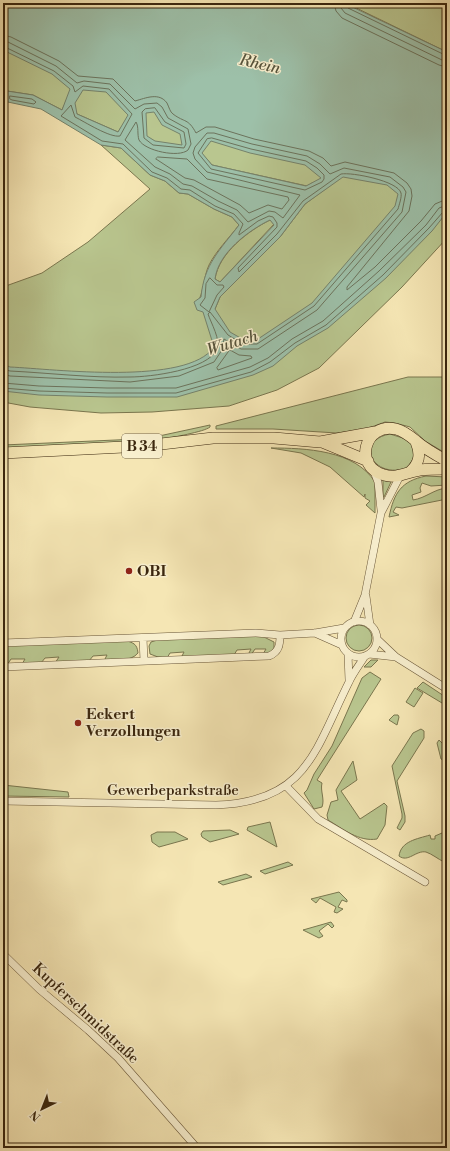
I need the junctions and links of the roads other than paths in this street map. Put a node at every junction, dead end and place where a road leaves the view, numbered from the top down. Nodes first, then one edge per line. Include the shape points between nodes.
1 (375, 432) junction
2 (320, 442) junction
3 (416, 442) junction
4 (3, 453) edge
5 (447, 461) edge
6 (370, 465) junction
7 (447, 469) edge
8 (405, 474) junction
9 (381, 513) junction
10 (366, 595) junction
11 (354, 622) junction
12 (370, 625) junction
13 (344, 628) junction
14 (315, 633) junction
15 (280, 635) junction
16 (143, 638) junction
17 (377, 639) junction
18 (3, 643) edge
19 (342, 645) junction
20 (348, 654) junction
21 (367, 655) junction
22 (396, 657) junction
23 (144, 661) junction
24 (4, 667) edge
25 (349, 680) junction
26 (447, 689) edge
27 (286, 786) junction
28 (3, 801) edge
29 (425, 882) dead end
30 (3, 954) edge
31 (197, 1148) edge

1 - 2 main road, B 34
1 - 3 main road, B 34 via 397,429
1 - 6 main road via 366,444 365,450
2 - 4 main road, B 34 via 274,438 213,438 144,446
2 - 6 main road, B 34
3 - 5 main road, B 34
3 - 8 main road via 419,458 415,468
6 - 8 main road, B 34 via 383,475
6 - 9 street via 380,489
7 - 8 main road, B 34
8 - 9 street
9 - 10 street
10 - 11 street
10 - 12 street
11 - 12 street via 360,621
11 - 13 street
12 - 17 street
13 - 14 street
13 - 19 street
14 - 15 street
14 - 19 street
15 - 16 street via 256,633
15 - 23 street via 276,653 269,656
16 - 18 street
16 - 23 street
17 - 21 street, Gewerbeparkstraße via 376,645
17 - 22 street
19 - 20 street
20 - 21 street
20 - 25 street, Gewerbeparkstraße
21 - 22 street
21 - 25 street, Gewerbeparkstraße
22 - 26 street
23 - 24 street
25 - 27 street, Gewerbeparkstraße via 319,746 300,773
27 - 28 street, Gewerbeparkstraße via 252,801 234,805
27 - 29 street via 318,819
30 - 31 street, Kupferschmidstraße via 118,1058

